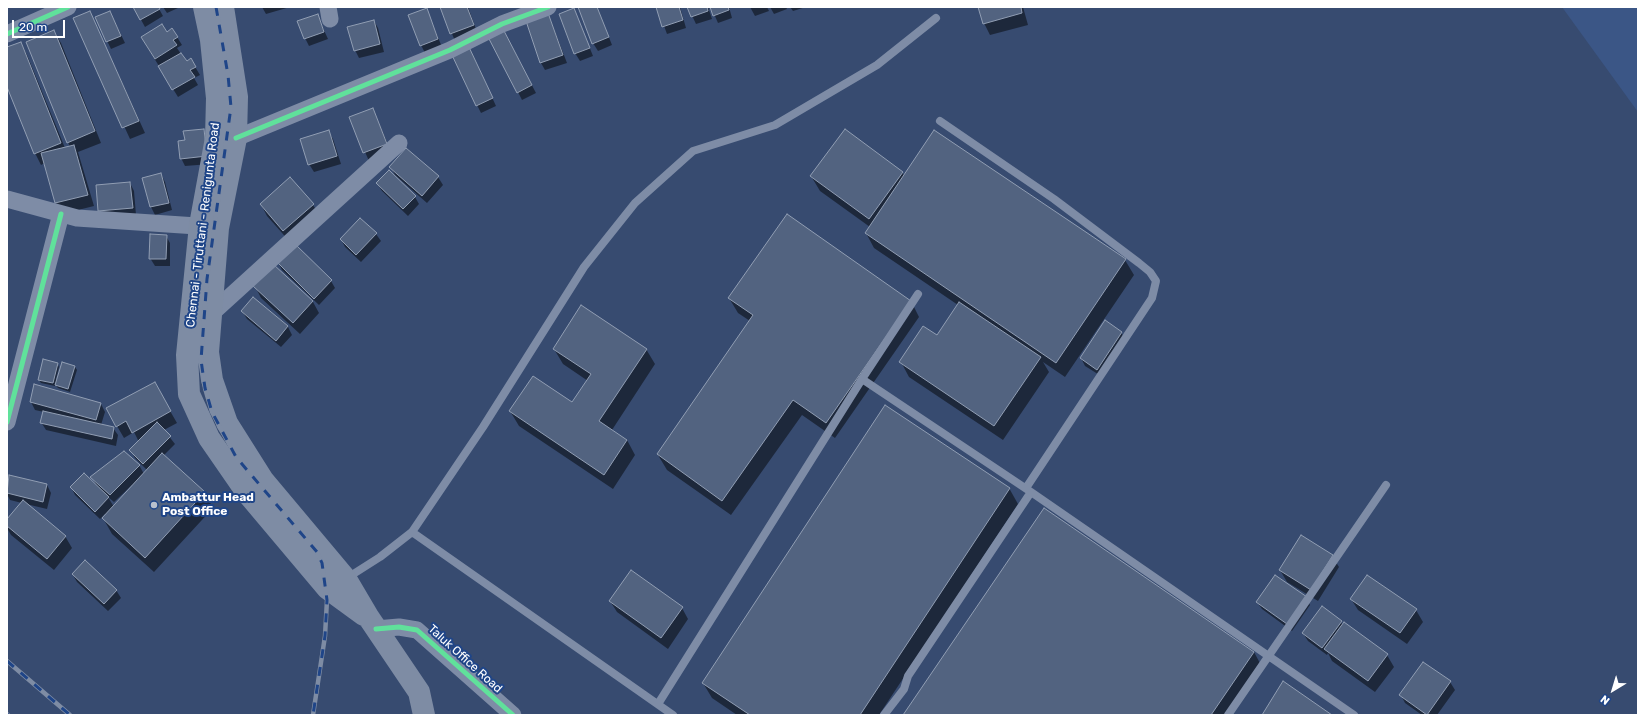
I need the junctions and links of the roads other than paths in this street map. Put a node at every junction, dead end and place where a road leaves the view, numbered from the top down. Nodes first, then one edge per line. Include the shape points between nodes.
1 (68, 7) edge
2 (204, 7) edge
3 (223, 7) edge
4 (548, 7) edge
5 (936, 18) dead end
6 (7, 34) edge
7 (940, 121) dead end
8 (236, 138) junction
9 (398, 143) dead end
10 (7, 199) edge
11 (61, 214) junction
12 (209, 226) junction
13 (918, 294) dead end
14 (212, 313) junction
15 (862, 379) junction
16 (7, 422) edge
17 (1386, 485) dead end
18 (1028, 490) junction
19 (412, 532) junction
20 (346, 579) junction
21 (372, 624) junction
22 (1268, 656) junction
23 (658, 704) junction
24 (424, 715) edge
25 (513, 715) edge
26 (673, 715) edge
27 (884, 715) edge
28 (1228, 715) edge
29 (1354, 715) edge

1 - 6 street
2 - 12 highway, Chennai - Tiruttani - Renigunta Road via 211,40 217,98
3 - 8 highway, Chennai - Tiruttani - Renigunta Road via 237,97
4 - 8 street via 502,24 418,64
5 - 19 lane via 877,65 776,125 693,151 635,203 584,267 483,427
7 - 18 lane via 1060,204 1139,263 1150,272 1156,282 1152,298
8 - 12 highway, Chennai - Tiruttani - Renigunta Road
9 - 14 street
10 - 11 street
11 - 12 street via 77,218
11 - 16 street
12 - 14 highway, Chennai - Tiruttani - Renigunta Road
12 - 21 highway, Chennai - Tiruttani - Renigunta Road via 187,355 189,394 209,438 247,493 327,588
13 - 15 lane
14 - 20 highway, Chennai - Tiruttani - Renigunta Road via 208,352 212,380 227,423 262,480
15 - 18 lane
15 - 23 lane
17 - 22 lane
18 - 22 lane
18 - 27 lane via 908,676 904,689
19 - 20 lane
19 - 23 lane
20 - 21 highway, Chennai - Tiruttani - Renigunta Road
21 - 24 highway, Chennai - Tiruttani - Renigunta Road via 419,692
21 - 25 street, Taluk Office Road via 417,630
22 - 28 lane
22 - 29 lane
23 - 26 lane

